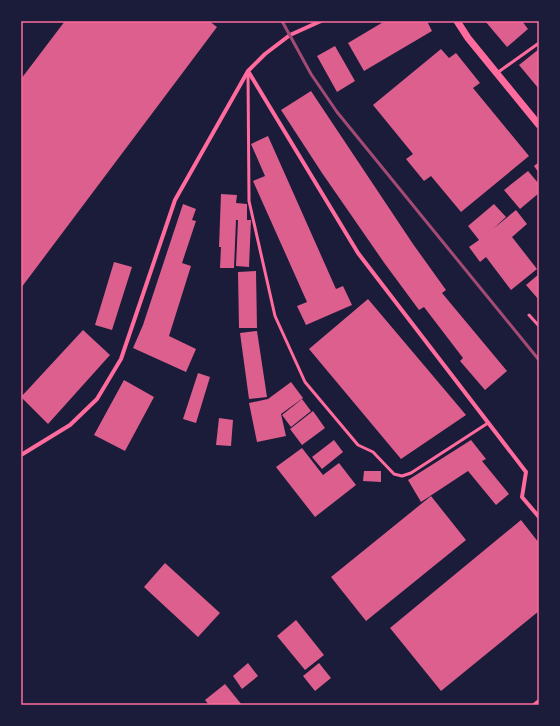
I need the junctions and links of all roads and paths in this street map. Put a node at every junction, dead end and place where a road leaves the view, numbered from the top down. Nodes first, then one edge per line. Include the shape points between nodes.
1 (321, 21) edge
2 (457, 21) edge
3 (539, 43) edge
4 (248, 71) junction
5 (497, 73) junction
6 (539, 125) edge
7 (529, 314) dead end
8 (539, 326) edge
9 (488, 423) junction
10 (21, 455) edge
11 (539, 517) edge
12 (539, 701) edge
13 (534, 705) edge

1 - 4 street via 290,35
2 - 5 street
3 - 5 lane
4 - 9 street via 358,253
4 - 9 lane via 249,201 274,316 305,382 358,445 372,452 394,474 402,476 411,473
4 - 10 street via 175,200 121,359 97,399 70,425
5 - 6 street
7 - 8 lane
9 - 11 street via 526,472 522,497
12 - 13 street

